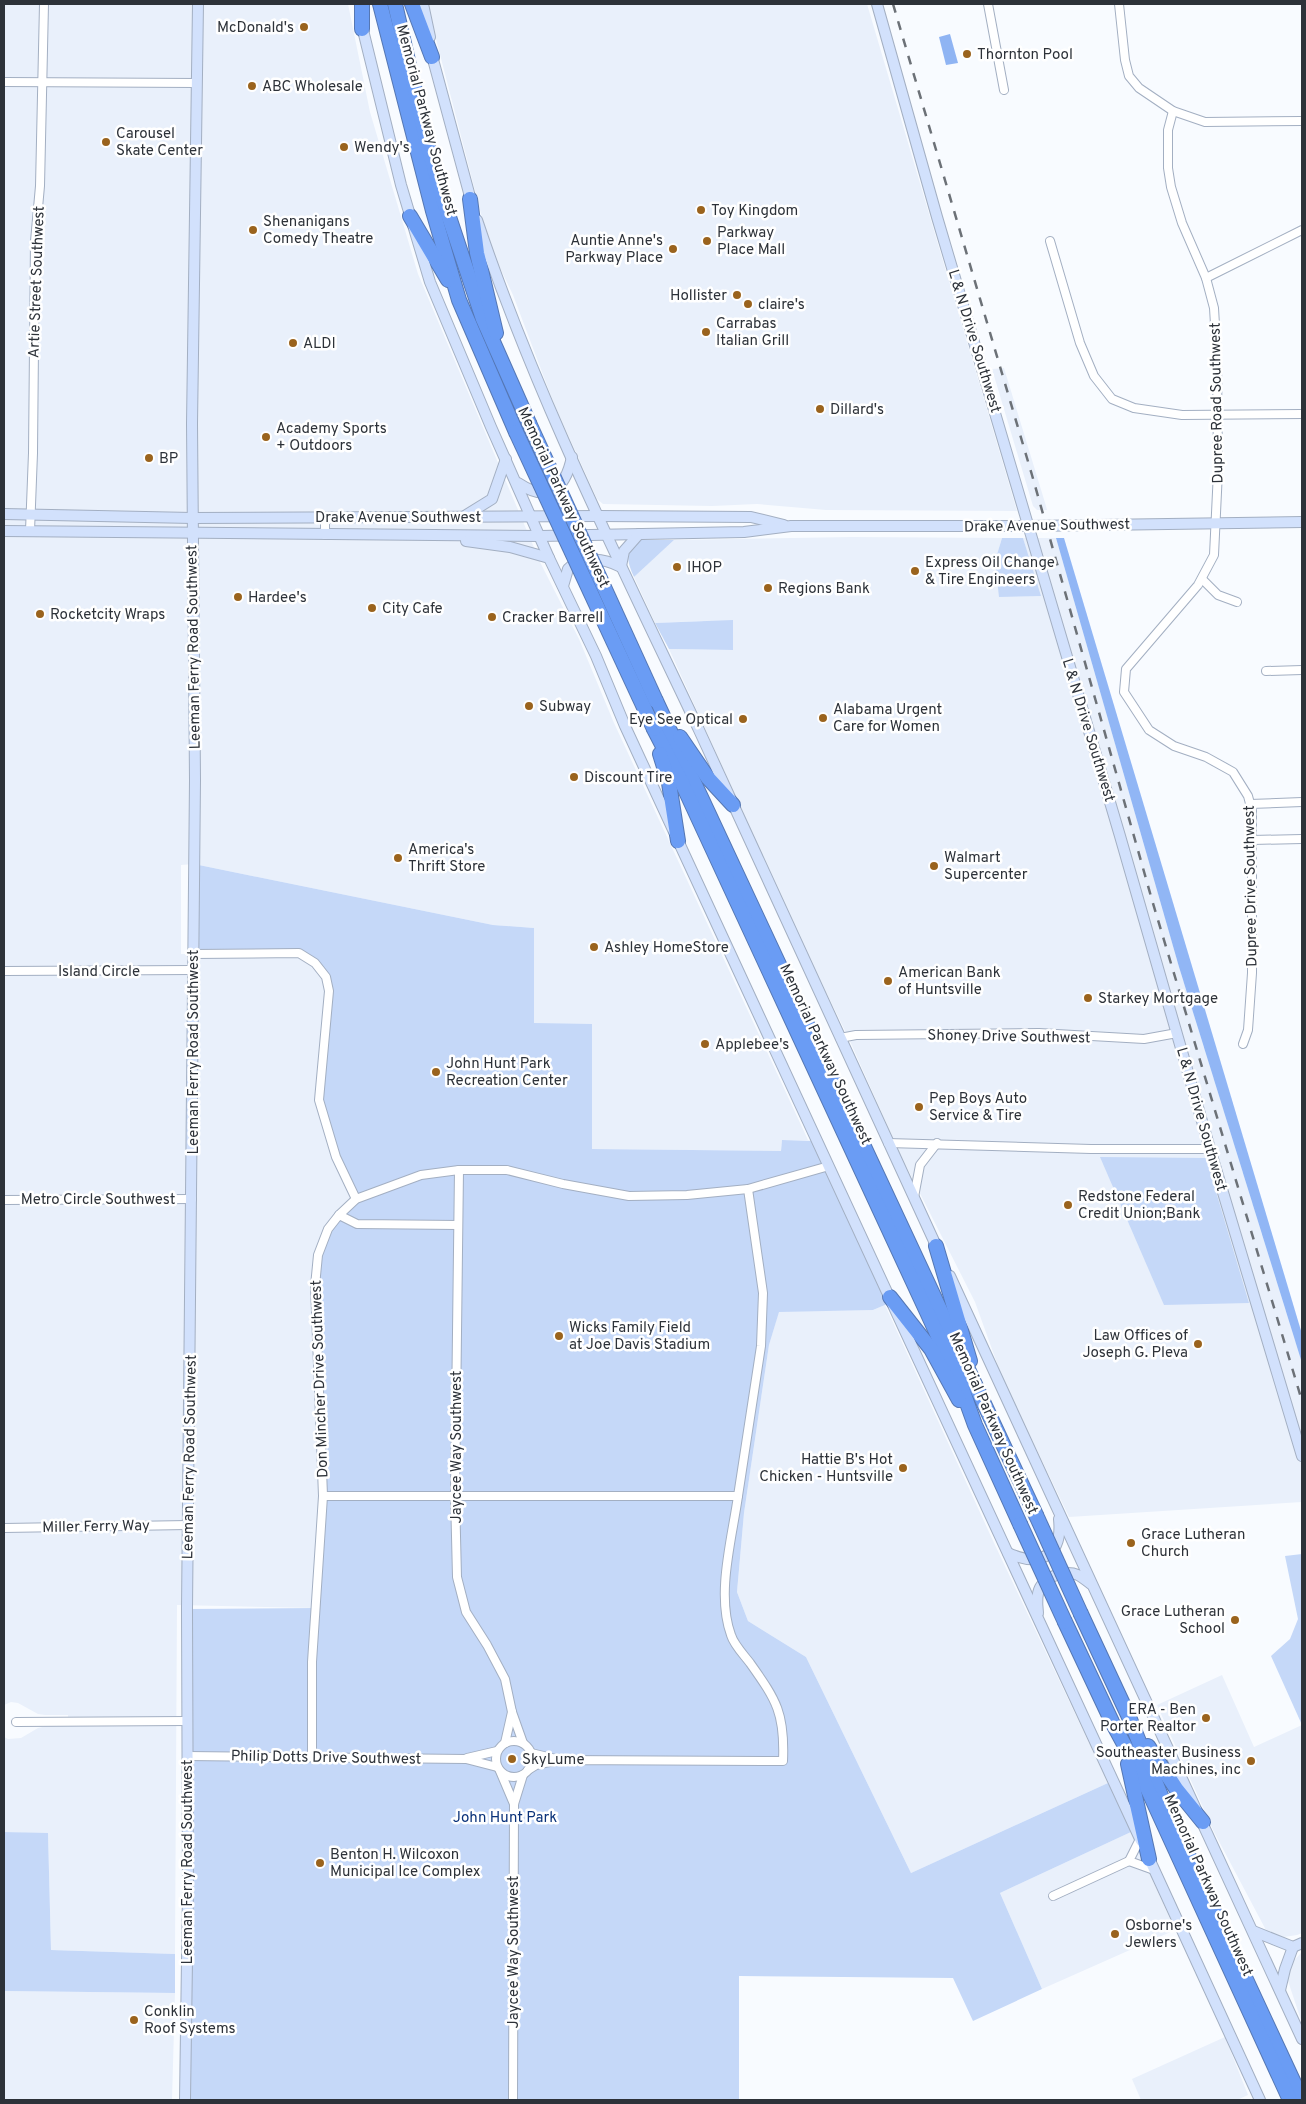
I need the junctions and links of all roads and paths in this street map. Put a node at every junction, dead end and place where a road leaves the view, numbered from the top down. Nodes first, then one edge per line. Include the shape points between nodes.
1 (44, 4) edge
2 (198, 4) edge
3 (357, 4) edge
4 (362, 4) edge
5 (380, 4) edge
6 (395, 4) edge
7 (412, 4) edge
8 (423, 4) edge
9 (877, 4) edge
10 (988, 4) edge
11 (1120, 4) edge
12 (362, 29) junction
13 (432, 57) junction
14 (4, 82) edge
15 (42, 83) junction
16 (197, 83) junction
17 (1004, 90) dead end
18 (1173, 111) junction
19 (1302, 121) edge
20 (470, 199) junction
21 (410, 216) junction
22 (1302, 230) edge
23 (1050, 242) dead end
24 (1206, 278) junction
25 (459, 300) junction
26 (1218, 414) junction
27 (1302, 414) edge
28 (530, 423) junction
29 (572, 456) junction
30 (506, 459) junction
31 (517, 482) junction
32 (4, 514) edge
33 (29, 514) junction
34 (598, 516) junction
35 (462, 517) junction
36 (532, 517) junction
37 (744, 517) junction
38 (192, 518) junction
39 (292, 518) junction
40 (325, 518) junction
41 (1302, 522) edge
42 (1216, 523) junction
43 (792, 526) junction
44 (1029, 526) junction
45 (4, 531) edge
46 (30, 531) junction
47 (732, 532) junction
48 (192, 534) junction
49 (606, 534) junction
50 (639, 534) junction
51 (293, 535) junction
52 (325, 535) junction
53 (431, 535) junction
54 (540, 536) junction
55 (549, 558) junction
56 (621, 568) junction
57 (1202, 579) junction
58 (563, 586) junction
59 (1237, 602) dead end
60 (1302, 670) edge
61 (1266, 671) dead end
62 (656, 700) junction
63 (654, 729) junction
64 (1302, 802) edge
65 (1250, 804) junction
66 (733, 806) junction
67 (1302, 839) edge
68 (1252, 840) junction
69 (678, 842) junction
70 (193, 954) junction
71 (194, 970) junction
72 (4, 972) edge
73 (1177, 1033) junction
74 (840, 1038) junction
75 (1243, 1044) dead end
76 (888, 1143) junction
77 (937, 1144) junction
78 (1210, 1149) junction
79 (829, 1166) junction
80 (459, 1170) junction
81 (748, 1189) junction
82 (914, 1197) junction
83 (192, 1199) junction
84 (4, 1200) edge
85 (356, 1200) junction
86 (339, 1215) junction
87 (458, 1225) junction
88 (936, 1246) junction
89 (890, 1297) junction
90 (973, 1381) junction
91 (974, 1425) junction
92 (1302, 1456) edge
93 (323, 1496) junction
94 (455, 1496) junction
95 (738, 1496) junction
96 (1058, 1512) junction
97 (188, 1525) junction
98 (4, 1528) edge
99 (1008, 1553) junction
100 (1093, 1587) junction
101 (1038, 1617) junction
102 (512, 1712) junction
103 (1129, 1717) junction
104 (187, 1721) junction
105 (16, 1722) dead end
106 (1117, 1730) junction
107 (505, 1743) junction
108 (523, 1743) junction
109 (497, 1751) junction
110 (531, 1752) junction
111 (187, 1756) junction
112 (312, 1757) junction
113 (466, 1759) junction
114 (558, 1760) junction
115 (499, 1769) junction
116 (525, 1772) junction
117 (514, 1804) junction
118 (1203, 1822) junction
119 (1140, 1839) junction
120 (1129, 1862) junction
121 (1152, 1864) junction
122 (1053, 1896) dead end
123 (1254, 1931) junction
124 (1298, 1945) edge
125 (1280, 1990) junction
126 (1302, 2039) edge
127 (184, 2100) edge
128 (513, 2100) edge
129 (1260, 2100) edge
130 (1290, 2100) edge
131 (1302, 2100) edge

1 - 15 street, Artie Street Southwest
2 - 16 street, Leeman Ferry Road Southwest
3 - 12 street
4 - 12 highway
5 - 25 highway, Memorial Parkway Southwest
6 - 28 highway, Memorial Parkway Southwest via 444,202 483,319
7 - 13 highway
8 - 13 street
9 - 44 street, L & N Drive Southwest
10 - 17 street
11 - 18 street via 1129,76 1139,88
12 - 21 street
13 - 20 street
14 - 15 street
15 - 16 street
15 - 33 street, Artie Street Southwest via 40,186 34,240 34,453
16 - 38 street, Leeman Ferry Road Southwest
18 - 19 street via 1205,122
18 - 24 street, Dupree Road Southwest via 1168,130 1171,187 1182,223
20 - 28 highway via 477,253 497,336
20 - 29 street via 506,299
21 - 25 highway
21 - 30 street via 430,282
22 - 24 street
23 - 26 street via 1080,343 1094,376 1112,399 1151,411 1182,415
24 - 26 street, Dupree Road Southwest via 1218,358
25 - 63 highway, Memorial Parkway Southwest, bridge via 516,432
26 - 27 street
26 - 42 street, Dupree Road Southwest
28 - 62 highway, Memorial Parkway Southwest, bridge
29 - 31 street via 567,474 556,489 536,493
29 - 34 street
30 - 31 street
30 - 35 street via 492,499
31 - 36 street
32 - 33 street, Drake Avenue Southwest
33 - 38 street, Drake Avenue Southwest
33 - 46 street, Artie Street Southwest
34 - 36 street, Drake Avenue Southwest
34 - 37 street, Drake Avenue Southwest
34 - 49 street
35 - 36 street, Drake Avenue Southwest
35 - 40 street, Drake Avenue Southwest
36 - 54 street
37 - 43 street, Drake Avenue Southwest
37 - 47 street via 739,530
38 - 39 street, Drake Avenue Southwest
38 - 48 street, Leeman Ferry Road Southwest
39 - 40 street, Drake Avenue Southwest
39 - 51 street
40 - 52 street
41 - 42 street, Drake Avenue Southwest
42 - 44 street, Drake Avenue Southwest
42 - 57 street, Dupree Drive Southwest via 1214,555
43 - 44 street, Drake Avenue Southwest
43 - 47 street, Drake Avenue Southwest
44 - 73 street, L & N Drive Southwest
45 - 46 street, Drake Avenue Southwest
46 - 48 street, Drake Avenue Southwest
47 - 50 street, Drake Avenue Southwest
48 - 51 street, Drake Avenue Southwest
48 - 70 street, Leeman Ferry Road Southwest
49 - 50 street, Drake Avenue Southwest
49 - 54 street, Drake Avenue Southwest
49 - 56 street
50 - 56 street via 624,551
51 - 52 street, Drake Avenue Southwest
52 - 53 street, Drake Avenue Southwest
53 - 54 street, Drake Avenue Southwest
53 - 55 street via 510,547
54 - 55 street
55 - 58 street
56 - 58 street via 607,560 580,560 568,568
56 - 66 street
57 - 59 street via 1218,595
57 - 65 street, Dupree Drive Southwest via 1126,669 1124,692 1149,730 1174,746 1206,757 1233,772
58 - 69 street
60 - 61 street
62 - 66 highway via 708,778
62 - 90 highway, Memorial Parkway Southwest
63 - 69 highway
63 - 91 highway, Memorial Parkway Southwest via 927,1312 962,1389
64 - 65 street
65 - 68 street, Dupree Drive Southwest
66 - 74 street
67 - 68 street
68 - 75 street, Dupree Drive Southwest via 1252,973 1248,1030
69 - 79 street
70 - 71 street, Leeman Ferry Road Southwest
70 - 85 street via 299,953 315,963 326,977 329,990 318,1100 336,1157
71 - 72 street, Island Circle
71 - 83 street, Leeman Ferry Road Southwest
73 - 74 street, Shoney Drive Southwest via 1144,1039 1039,1034 856,1035
73 - 78 street, L & N Drive Southwest
74 - 76 street
76 - 77 street
76 - 82 street
77 - 78 street
77 - 82 street via 920,1165
78 - 92 street, L & N Drive Southwest
79 - 81 street, Don Mincher Drive Southwest
79 - 89 street
80 - 81 street, Don Mincher Drive Southwest via 507,1170 629,1196
80 - 85 street, Don Mincher Drive Southwest via 421,1176
80 - 87 street, Jaycee Way Southwest
81 - 95 street via 763,1299 761,1346
82 - 88 street
83 - 84 street, Metro Circle Southwest
83 - 97 street, Leeman Ferry Road Southwest
85 - 86 street, Don Mincher Drive Southwest
86 - 87 street via 357,1224
86 - 93 street, Don Mincher Drive Southwest via 328,1229 318,1255 315,1286
87 - 94 street, Jaycee Way Southwest
88 - 90 highway via 968,1349
88 - 96 street
89 - 91 highway via 930,1349
89 - 99 street
90 - 103 highway, Memorial Parkway Southwest, bridge
91 - 106 highway, Memorial Parkway Southwest, bridge
93 - 94 street
93 - 112 street, Don Mincher Drive Southwest via 312,1662
94 - 95 street
94 - 102 street, Jaycee Way Southwest via 457,1577 466,1612 506,1679
95 - 114 street via 724,1607 731,1637 763,1680 778,1707 784,1734 783,1761
96 - 99 street via 1060,1537 1050,1553 1040,1559 1028,1560
96 - 100 street
97 - 98 street, Miller Ferry Way
97 - 104 street, Leeman Ferry Road Southwest
99 - 101 street
100 - 101 street via 1070,1572 1050,1578 1037,1595
100 - 118 street
101 - 119 street
102 - 107 street, Jaycee Way Southwest
102 - 108 street, Jaycee Way Southwest
103 - 118 highway via 1176,1790
103 - 131 highway, Memorial Parkway Southwest via 1164,1803
104 - 105 street
104 - 111 street, Leeman Ferry Road Southwest
106 - 121 highway
106 - 130 highway, Memorial Parkway Southwest via 1143,1779
107 - 108 street
107 - 109 street
108 - 110 street
109 - 113 street, Philip Dotts Drive Southwest
109 - 115 street
110 - 114 street
110 - 116 street via 531,1765
111 - 112 street, Philip Dotts Drive Southwest
111 - 127 street, Leeman Ferry Road Southwest
112 - 113 street, Philip Dotts Drive Southwest
113 - 115 street, Philip Dotts Drive Southwest
114 - 116 street via 536,1765
115 - 116 street via 511,1777
115 - 117 street, Jaycee Way Southwest
116 - 117 street, Jaycee Way Southwest
117 - 128 street, Jaycee Way Southwest
118 - 123 street
119 - 120 street
119 - 121 street
120 - 121 street
120 - 122 street
121 - 129 street
123 - 124 street
123 - 125 street
124 - 125 street via 1285,1968
125 - 126 street

